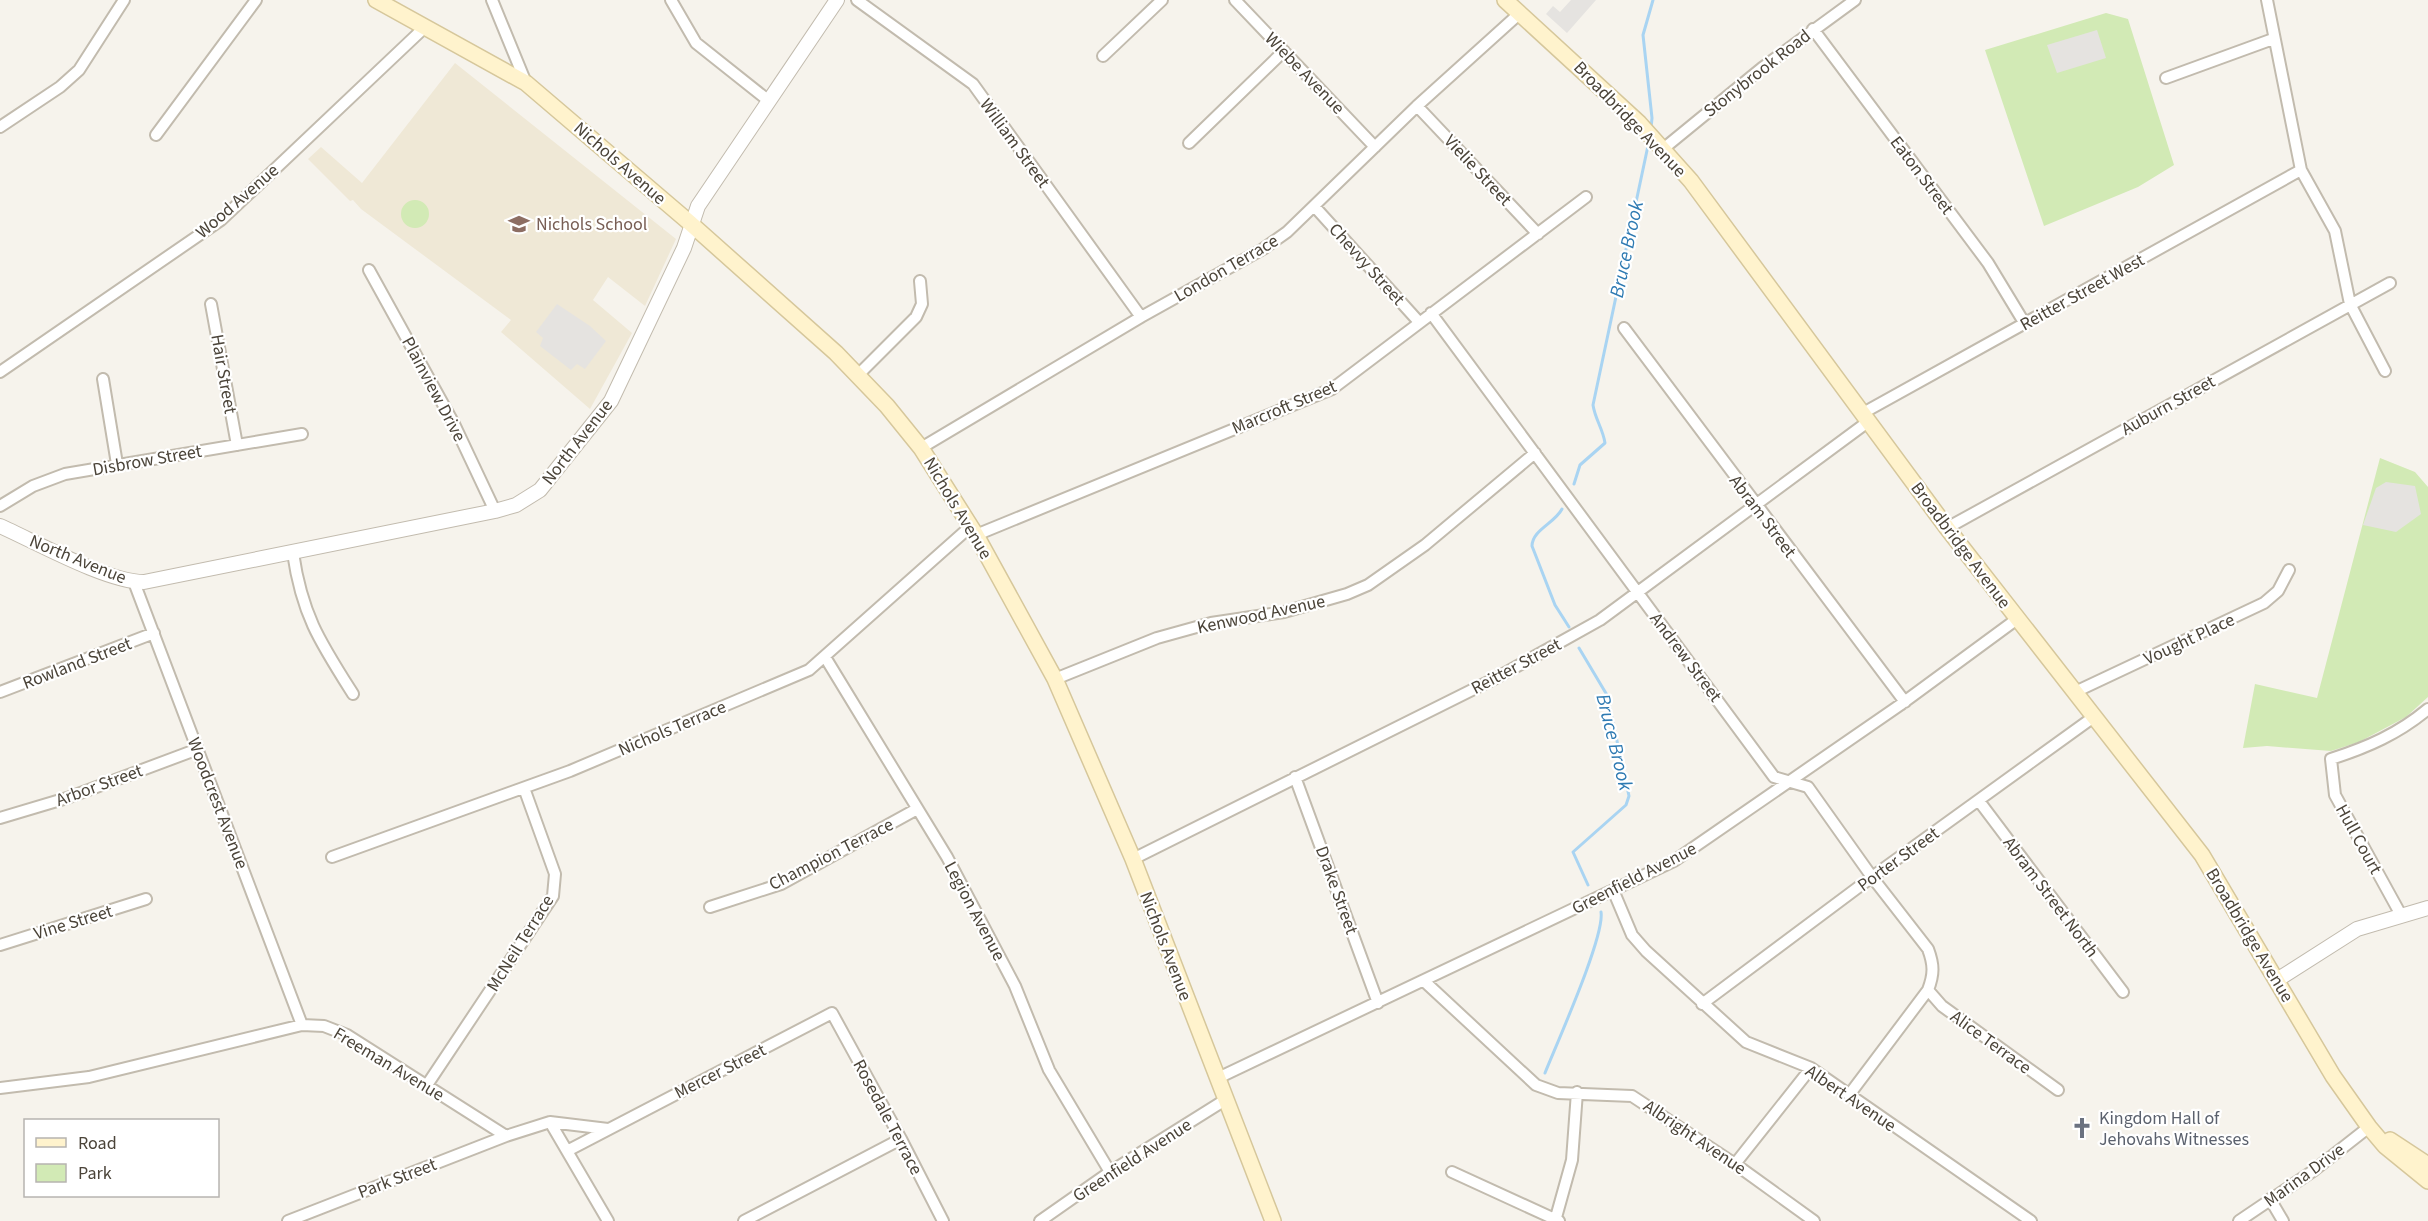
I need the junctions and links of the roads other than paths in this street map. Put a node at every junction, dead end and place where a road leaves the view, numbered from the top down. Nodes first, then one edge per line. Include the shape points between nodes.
1 (124, 0) edge
2 (256, 0) edge
3 (376, 0) edge
4 (492, 0) edge
5 (671, 0) edge
6 (837, 0) edge
7 (857, 0) edge
8 (1162, 0) edge
9 (1235, 0) edge
10 (1505, 0) edge
11 (1855, 0) edge
12 (2266, 0) edge
13 (1520, 13) junction
14 (425, 27) junction
15 (1813, 29) junction
16 (2273, 39) junction
17 (1284, 51) junction
18 (1103, 56) dead end
19 (2166, 78) dead end
20 (526, 83) junction
21 (769, 101) junction
22 (1417, 106) junction
23 (0, 126) edge
24 (156, 135) dead end
25 (1189, 143) dead end
26 (1660, 145) junction
27 (1375, 147) junction
28 (2301, 170) junction
29 (1586, 197) dead end
30 (1314, 206) junction
31 (690, 223) junction
32 (1538, 234) junction
33 (369, 270) dead end
34 (920, 281) dead end
35 (2390, 284) dead end
36 (210, 304) dead end
37 (2350, 304) junction
38 (1431, 313) junction
39 (1141, 317) junction
40 (1419, 322) junction
41 (2025, 324) junction
42 (1624, 328) dead end
43 (2385, 371) dead end
44 (0, 372) edge
45 (858, 375) junction
46 (103, 379) dead end
47 (1866, 417) junction
48 (302, 434) dead end
49 (237, 445) junction
50 (921, 448) junction
51 (1536, 453) junction
52 (117, 464) junction
53 (0, 506) edge
54 (1755, 506) junction
55 (495, 511) junction
56 (0, 526) edge
57 (1947, 528) junction
58 (974, 531) junction
59 (292, 553) junction
60 (2289, 570) dead end
61 (134, 582) junction
62 (1638, 592) junction
63 (2016, 619) junction
64 (154, 633) junction
65 (825, 657) junction
66 (1055, 679) junction
67 (0, 692) edge
68 (2075, 692) junction
69 (353, 694) dead end
70 (1905, 702) junction
71 (2428, 709) edge
72 (2095, 716) junction
73 (198, 749) junction
74 (1296, 777) junction
75 (1791, 783) junction
76 (524, 788) junction
77 (1979, 801) junction
78 (917, 809) junction
79 (0, 818) edge
80 (332, 857) dead end
81 (1132, 859) junction
82 (1872, 877) junction
83 (1613, 890) junction
84 (146, 899) dead end
85 (710, 907) dead end
86 (2428, 908) edge
87 (2401, 915) junction
88 (0, 945) edge
89 (2277, 980) junction
90 (1424, 981) junction
91 (1928, 990) junction
92 (2123, 992) dead end
93 (1378, 1003) junction
94 (1702, 1004) junction
95 (832, 1013) joint
96 (302, 1025) junction
97 (1811, 1068) junction
98 (1218, 1078) junction
99 (427, 1085) junction
100 (0, 1088) edge
101 (2058, 1090) dead end
102 (1577, 1092) junction
103 (1849, 1095) junction
104 (1225, 1100) junction
105 (550, 1122) junction
106 (2369, 1127) junction
107 (609, 1129) junction
108 (506, 1136) junction
109 (902, 1139) junction
110 (567, 1150) junction
111 (1735, 1164) junction
112 (2428, 1165) edge
113 (1110, 1172) junction
114 (1452, 1172) dead end
115 (2428, 1181) edge
116 (2270, 1199) junction
117 (1557, 1220) edge
118 (288, 1221) edge
119 (608, 1221) edge
120 (744, 1221) edge
121 (943, 1221) edge
122 (1040, 1221) edge
123 (1274, 1221) edge
124 (1814, 1221) edge
125 (2031, 1221) edge
126 (2239, 1221) edge
127 (2283, 1221) edge

1 - 23 street via 79,70
2 - 24 street
3 - 14 main road, Nichols Avenue
4 - 20 street
5 - 21 street via 696,43
6 - 21 street, North Avenue
7 - 39 street, William Street via 973,84
8 - 18 street
9 - 17 street, Wiebe Avenue
10 - 13 main road, Broadbridge Avenue
11 - 15 street, Stonybrook Road
12 - 16 street
13 - 22 street, London Terrace
13 - 26 main road, Broadbridge Avenue
14 - 20 main road, Nichols Avenue
14 - 44 street, Wood Avenue via 220,220
15 - 26 street, Stonybrook Road
15 - 41 street, Eaton Street via 1988,263
16 - 19 street
16 - 28 street
17 - 25 street
17 - 27 street, Wiebe Avenue
20 - 31 main road, Nichols Avenue
21 - 31 street, North Avenue
22 - 27 street, London Terrace
22 - 32 street, Vielie Street
26 - 47 main road, Broadbridge Avenue
27 - 30 street, London Terrace
28 - 37 street via 2335,231
28 - 41 street, Reitter Street West
29 - 32 street, Marcroft Street
30 - 39 street, London Terrace via 1263,249
30 - 40 street, Chevvy Street
31 - 45 main road, Nichols Avenue
31 - 55 street, North Avenue via 683,252 611,401 540,490 516,505
32 - 38 street, Marcroft Street
33 - 55 street, Plainview Drive via 454,424
34 - 45 street via 922,304 916,317
35 - 37 street, Auburn Street
36 - 49 street, Hair Street
37 - 43 street
37 - 57 street, Auburn Street
38 - 40 street, Marcroft Street
38 - 51 street, Andrew Street
39 - 50 street, London Terrace
40 - 58 street, Marcroft Street via 1332,388
41 - 47 street, Reitter Street West via 1875,403
42 - 54 street, Abram Street
45 - 50 main road, Nichols Avenue
46 - 52 street
47 - 54 street, Reitter Street
47 - 57 main road, Broadbridge Avenue
48 - 49 street, Disbrow Street
49 - 52 street, Disbrow Street
50 - 58 main road, Nichols Avenue
51 - 62 street, Andrew Street
51 - 66 street, Kenwood Avenue via 1425,545 1368,585 1284,612 1211,623 1157,638
52 - 53 street, Disbrow Street via 50,479
54 - 62 street, Reitter Street
54 - 70 street, Abram Street
55 - 59 street, North Avenue
56 - 61 street, North Avenue via 104,573
57 - 63 main road, Broadbridge Avenue
58 - 65 street, Nichols Terrace
58 - 66 main road, Nichols Avenue
59 - 61 street, North Avenue
59 - 69 street via 309,622
60 - 68 street, Vought Place via 2278,591 2264,603
61 - 64 street, Woodcrest Avenue
62 - 74 street, Reitter Street via 1564,642
62 - 75 street, Andrew Street via 1774,777
63 - 68 main road, Broadbridge Avenue
63 - 70 street, Greenfield Avenue
64 - 67 street, Rowland Street
64 - 73 street, Woodcrest Avenue
65 - 76 street, Nichols Terrace via 798,675
65 - 78 street, Legion Avenue
66 - 81 main road, Nichols Avenue
68 - 72 main road, Broadbridge Avenue
70 - 75 street, Greenfield Avenue
71 - 87 street, Hull Court via 2374,745 2331,759 2335,795
72 - 77 street, Porter Street
72 - 89 main road, Broadbridge Avenue via 2202,855
73 - 79 street, Arbor Street via 67,798
73 - 96 street, Woodcrest Avenue
74 - 81 street, Reitter Street
74 - 93 street, Drake Street
75 - 82 street, Andrew Street via 1808,787
75 - 83 street, Greenfield Avenue via 1674,861
76 - 80 street, Nichols Terrace
76 - 99 street, McNeil Terrace via 555,874 553,896
77 - 82 street, Porter Street
77 - 92 street, Abram Street North
78 - 85 street, Champion Terrace via 781,884
78 - 113 street, Legion Avenue via 1015,986 1049,1070
81 - 98 main road, Nichols Avenue
82 - 91 street, Andrew Street via 1928,949 1934,975
82 - 94 street, Porter Street
83 - 90 street, Greenfield Avenue
83 - 94 street, Albert Avenue via 1632,935
84 - 88 street, Vine Street
86 - 87 street
87 - 89 street via 2357,928
89 - 106 main road, Broadbridge Avenue via 2333,1076
90 - 93 street, Greenfield Avenue
90 - 102 street, Albright Avenue via 1529,1080 1551,1091
91 - 101 street, Alice Terrace via 1942,1006
91 - 103 street
93 - 98 street, Greenfield Avenue
94 - 97 street, Albert Avenue via 1756,1048
95 - 107 street, Mercer Street
95 - 109 street, Rosedale Terrace
96 - 99 street, Freeman Avenue via 339,1031
96 - 100 street, Freeman Avenue via 88,1077
97 - 103 street, Albert Avenue
97 - 111 street
98 - 104 main road, Nichols Avenue
99 - 108 street, Freeman Avenue
102 - 111 street, Albright Avenue via 1632,1096
102 - 117 street via 1572,1160
103 - 125 street, Albert Avenue
104 - 113 street, Greenfield Avenue
104 - 123 main road, Nichols Avenue
105 - 107 street
105 - 108 street
105 - 110 street
106 - 112 main road, Broadbridge Avenue
106 - 115 main road, Broadbridge Avenue via 2385,1146
106 - 116 street, Marina Drive
107 - 110 street, Mercer Street
108 - 118 street, Park Street
109 - 120 street
109 - 121 street, Rosedale Terrace
110 - 119 street
111 - 124 street, Albright Avenue
113 - 122 street, Greenfield Avenue
114 - 117 street
116 - 126 street, Marina Drive
116 - 127 street

